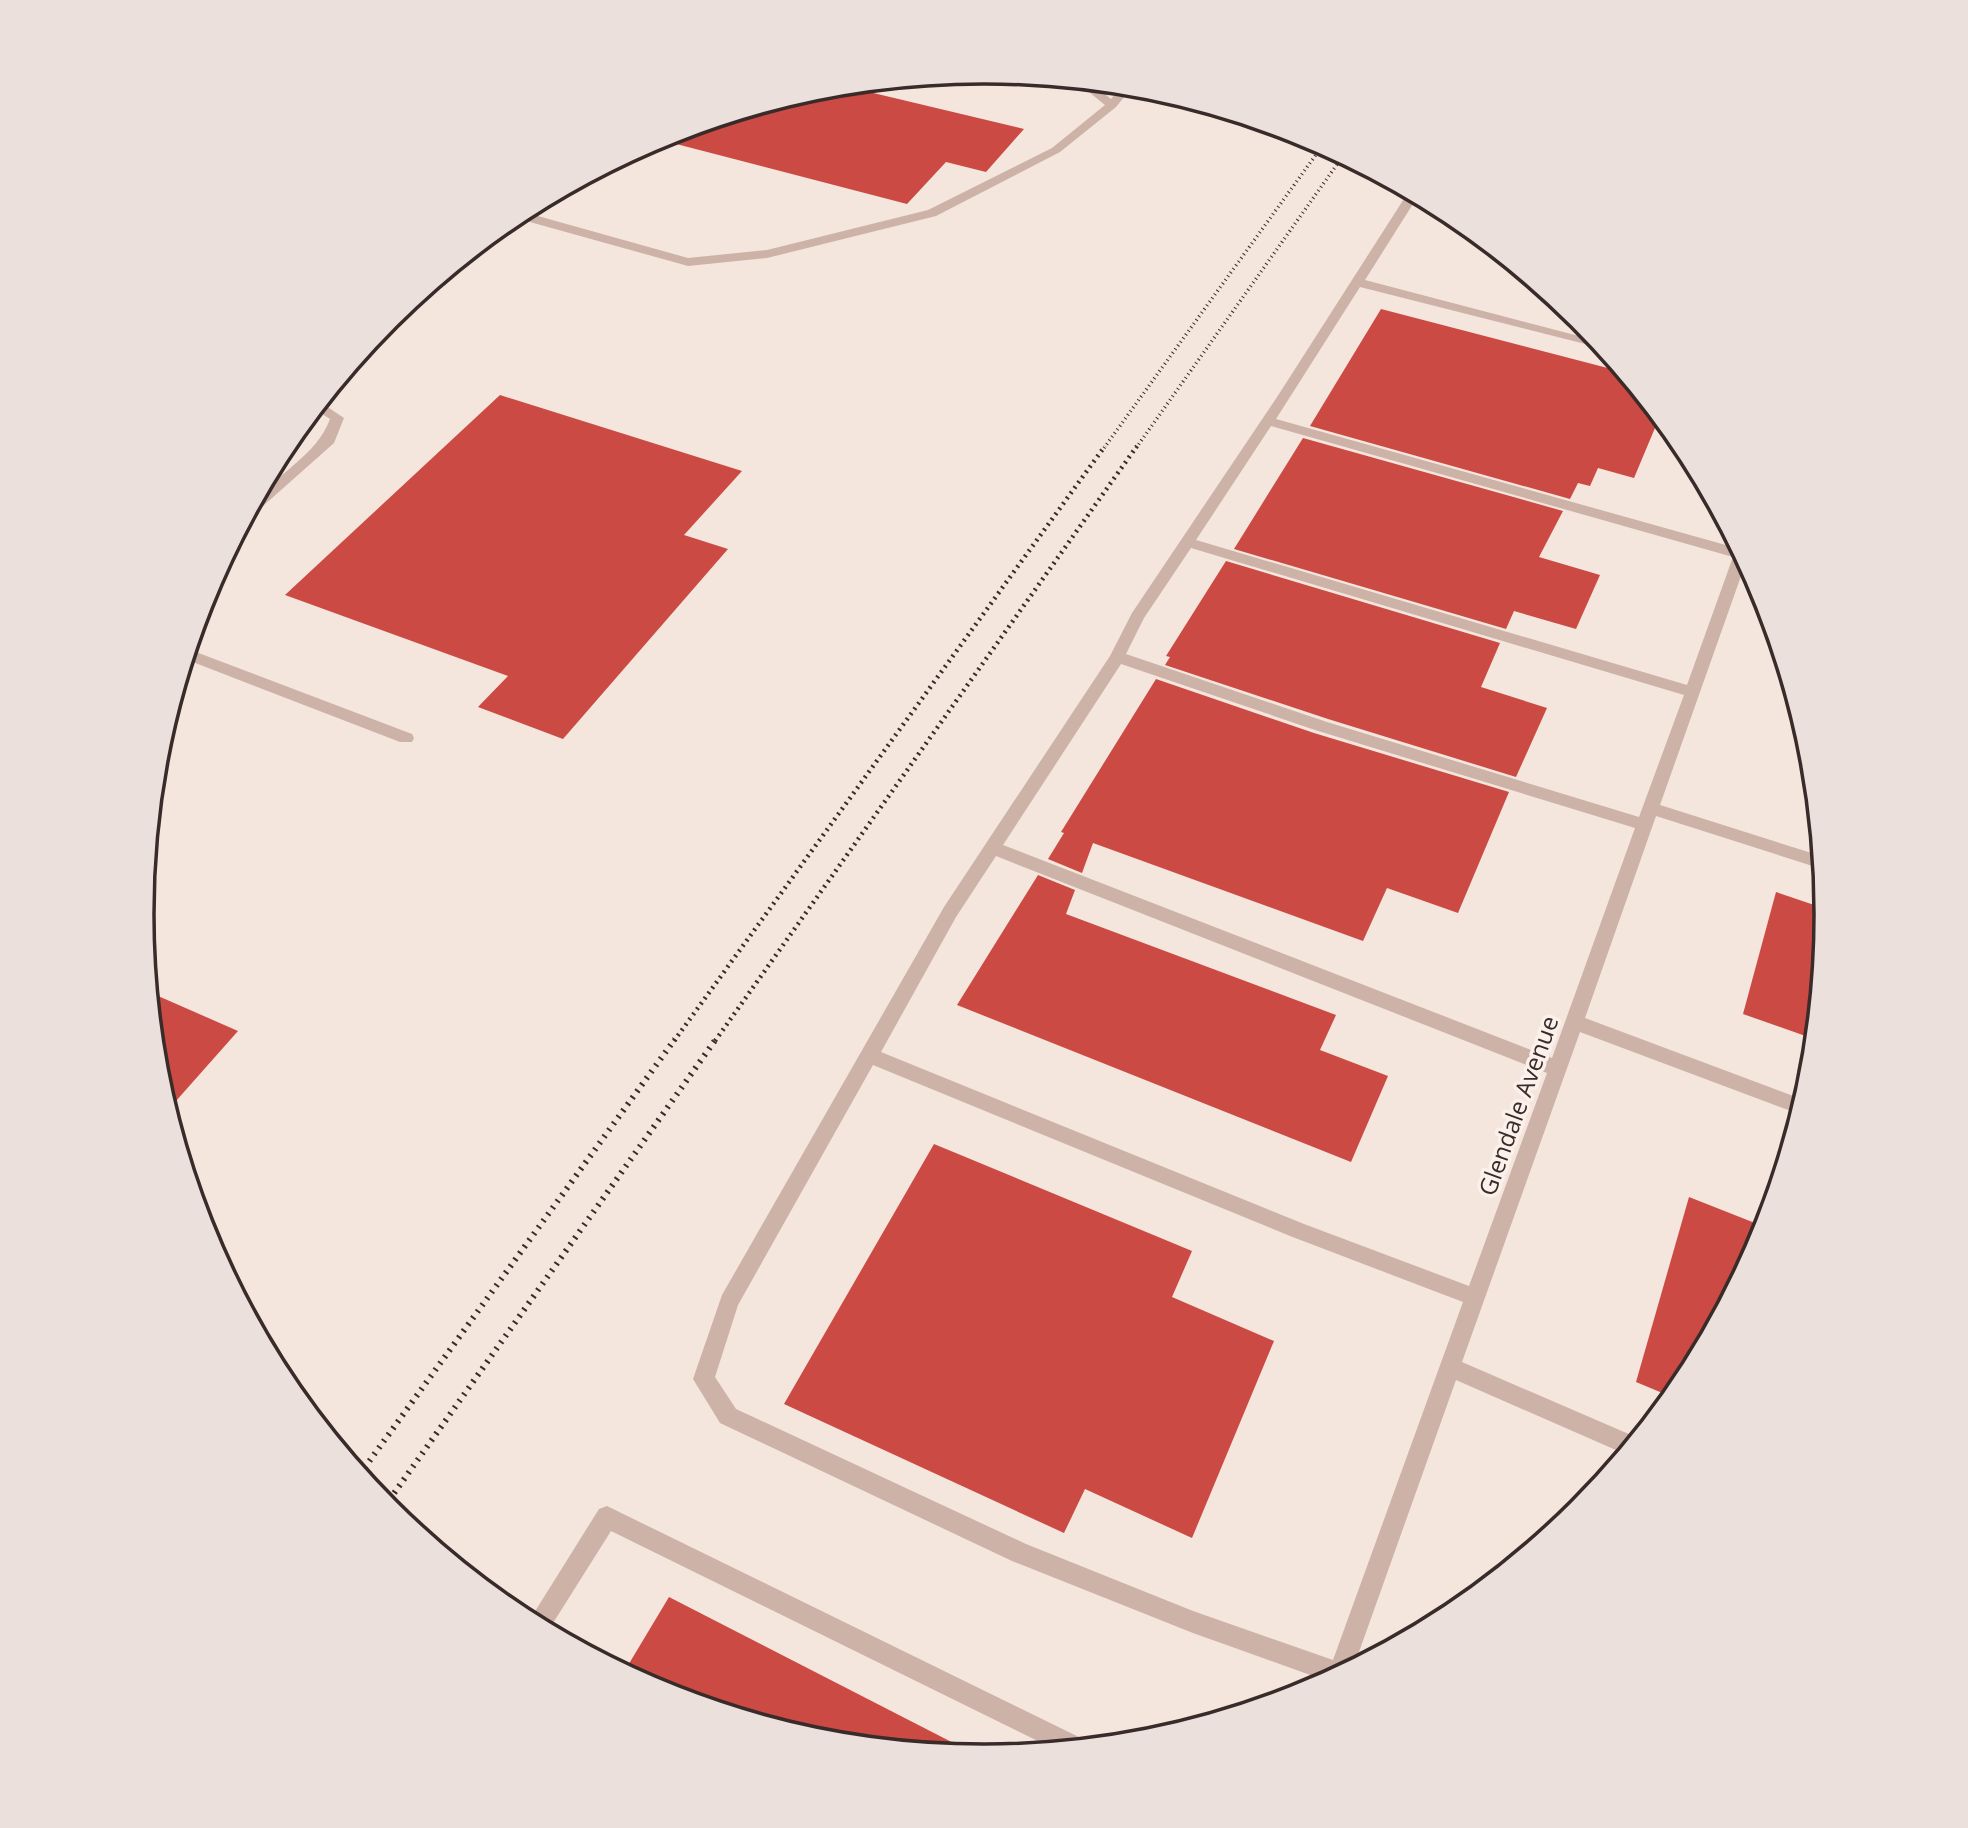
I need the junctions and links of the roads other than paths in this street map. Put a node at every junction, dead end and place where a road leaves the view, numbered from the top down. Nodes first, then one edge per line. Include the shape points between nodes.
1 (1096, 92) edge
2 (1120, 96) edge
3 (1112, 105) junction
4 (1409, 201) edge
5 (532, 218) edge
6 (1356, 282) junction
7 (1584, 341) edge
8 (325, 410) edge
9 (1268, 421) junction
10 (268, 494) edge
11 (1187, 542) junction
12 (1733, 557) edge
13 (1739, 570) edge
14 (195, 657) edge
15 (1117, 657) junction
16 (1693, 692) junction
17 (406, 738) dead end
18 (1648, 817) junction
19 (992, 848) junction
20 (1812, 861) edge
21 (1575, 1022) junction
22 (869, 1055) junction
23 (1558, 1069) junction
24 (1792, 1104) edge
25 (1477, 1298) junction
26 (1452, 1368) junction
27 (1623, 1442) edge
28 (544, 1617) edge
29 (1345, 1661) edge
30 (1327, 1669) edge
31 (1061, 1740) edge

1 - 3 street
2 - 3 street
3 - 5 street via 1056,150 932,213 767,254 688,262
4 - 6 street
6 - 7 street
6 - 9 street
8 - 10 street via 337,418 329,440
9 - 11 street
9 - 12 street
11 - 15 street via 1137,617
11 - 16 street
13 - 16 street, Glendale Avenue
14 - 17 street
15 - 18 street via 1321,726
15 - 19 street
16 - 18 street, Glendale Avenue
18 - 20 street
18 - 21 street, Glendale Avenue
19 - 22 street
19 - 23 street
21 - 23 street, Glendale Avenue
21 - 24 street
22 - 25 street via 1297,1230
22 - 30 street via 729,1302 705,1379 728,1416 1020,1553
23 - 25 street, Glendale Avenue
25 - 26 street, Glendale Avenue
26 - 27 street
26 - 29 street, Glendale Avenue
28 - 31 street via 607,1517

